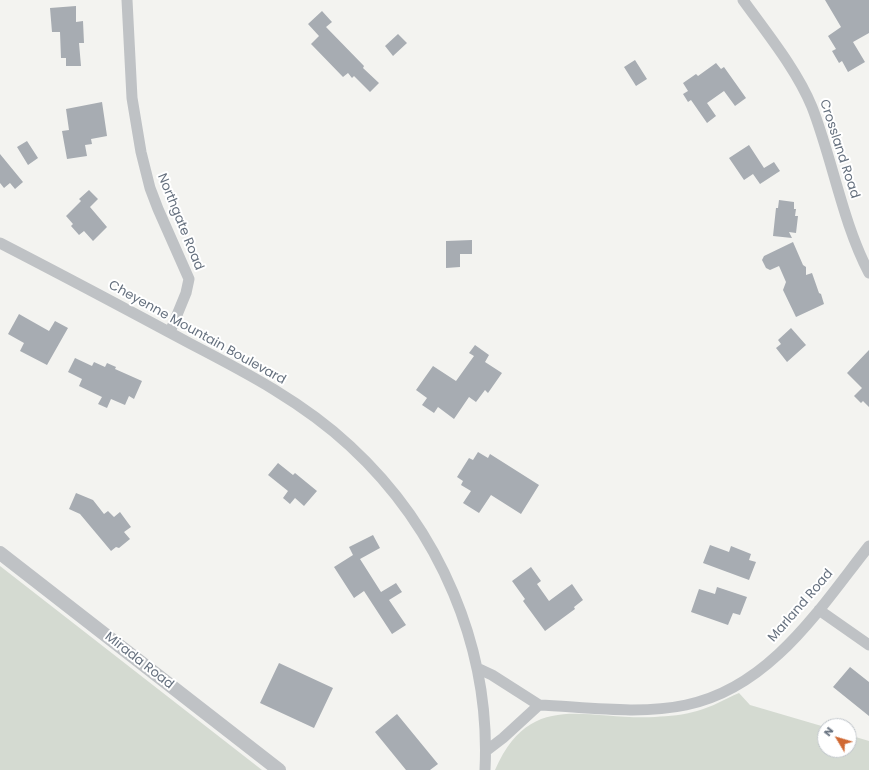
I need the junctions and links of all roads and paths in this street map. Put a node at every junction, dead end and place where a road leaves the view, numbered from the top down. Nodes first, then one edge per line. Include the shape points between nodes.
1 (127, 0) edge
2 (743, 0) edge
3 (0, 243) edge
4 (869, 273) edge
5 (170, 332) junction
6 (869, 546) edge
7 (0, 553) edge
8 (819, 610) junction
9 (869, 645) edge
10 (477, 668) junction
11 (538, 706) junction
12 (486, 750) junction
13 (279, 770) edge
14 (485, 770) edge

1 - 5 street, Northgate Road via 132,98 141,152 150,188 189,279
2 - 4 street, Crossland Road via 773,41 811,105 854,243
3 - 5 street, Cheyenne Mountain Boulevard
5 - 10 street, Cheyenne Mountain Boulevard via 255,378 302,408 349,445 384,481 425,536 441,565 457,598
6 - 8 street, Marland Road
7 - 13 street, Mirada Road
8 - 9 street
8 - 11 street, Marland Road via 794,640 758,672 732,689 687,705 639,710
10 - 11 street
10 - 12 street, Cheyenne Mountain Boulevard via 486,725
11 - 12 street
12 - 14 street, Cheyenne Mountain Boulevard

